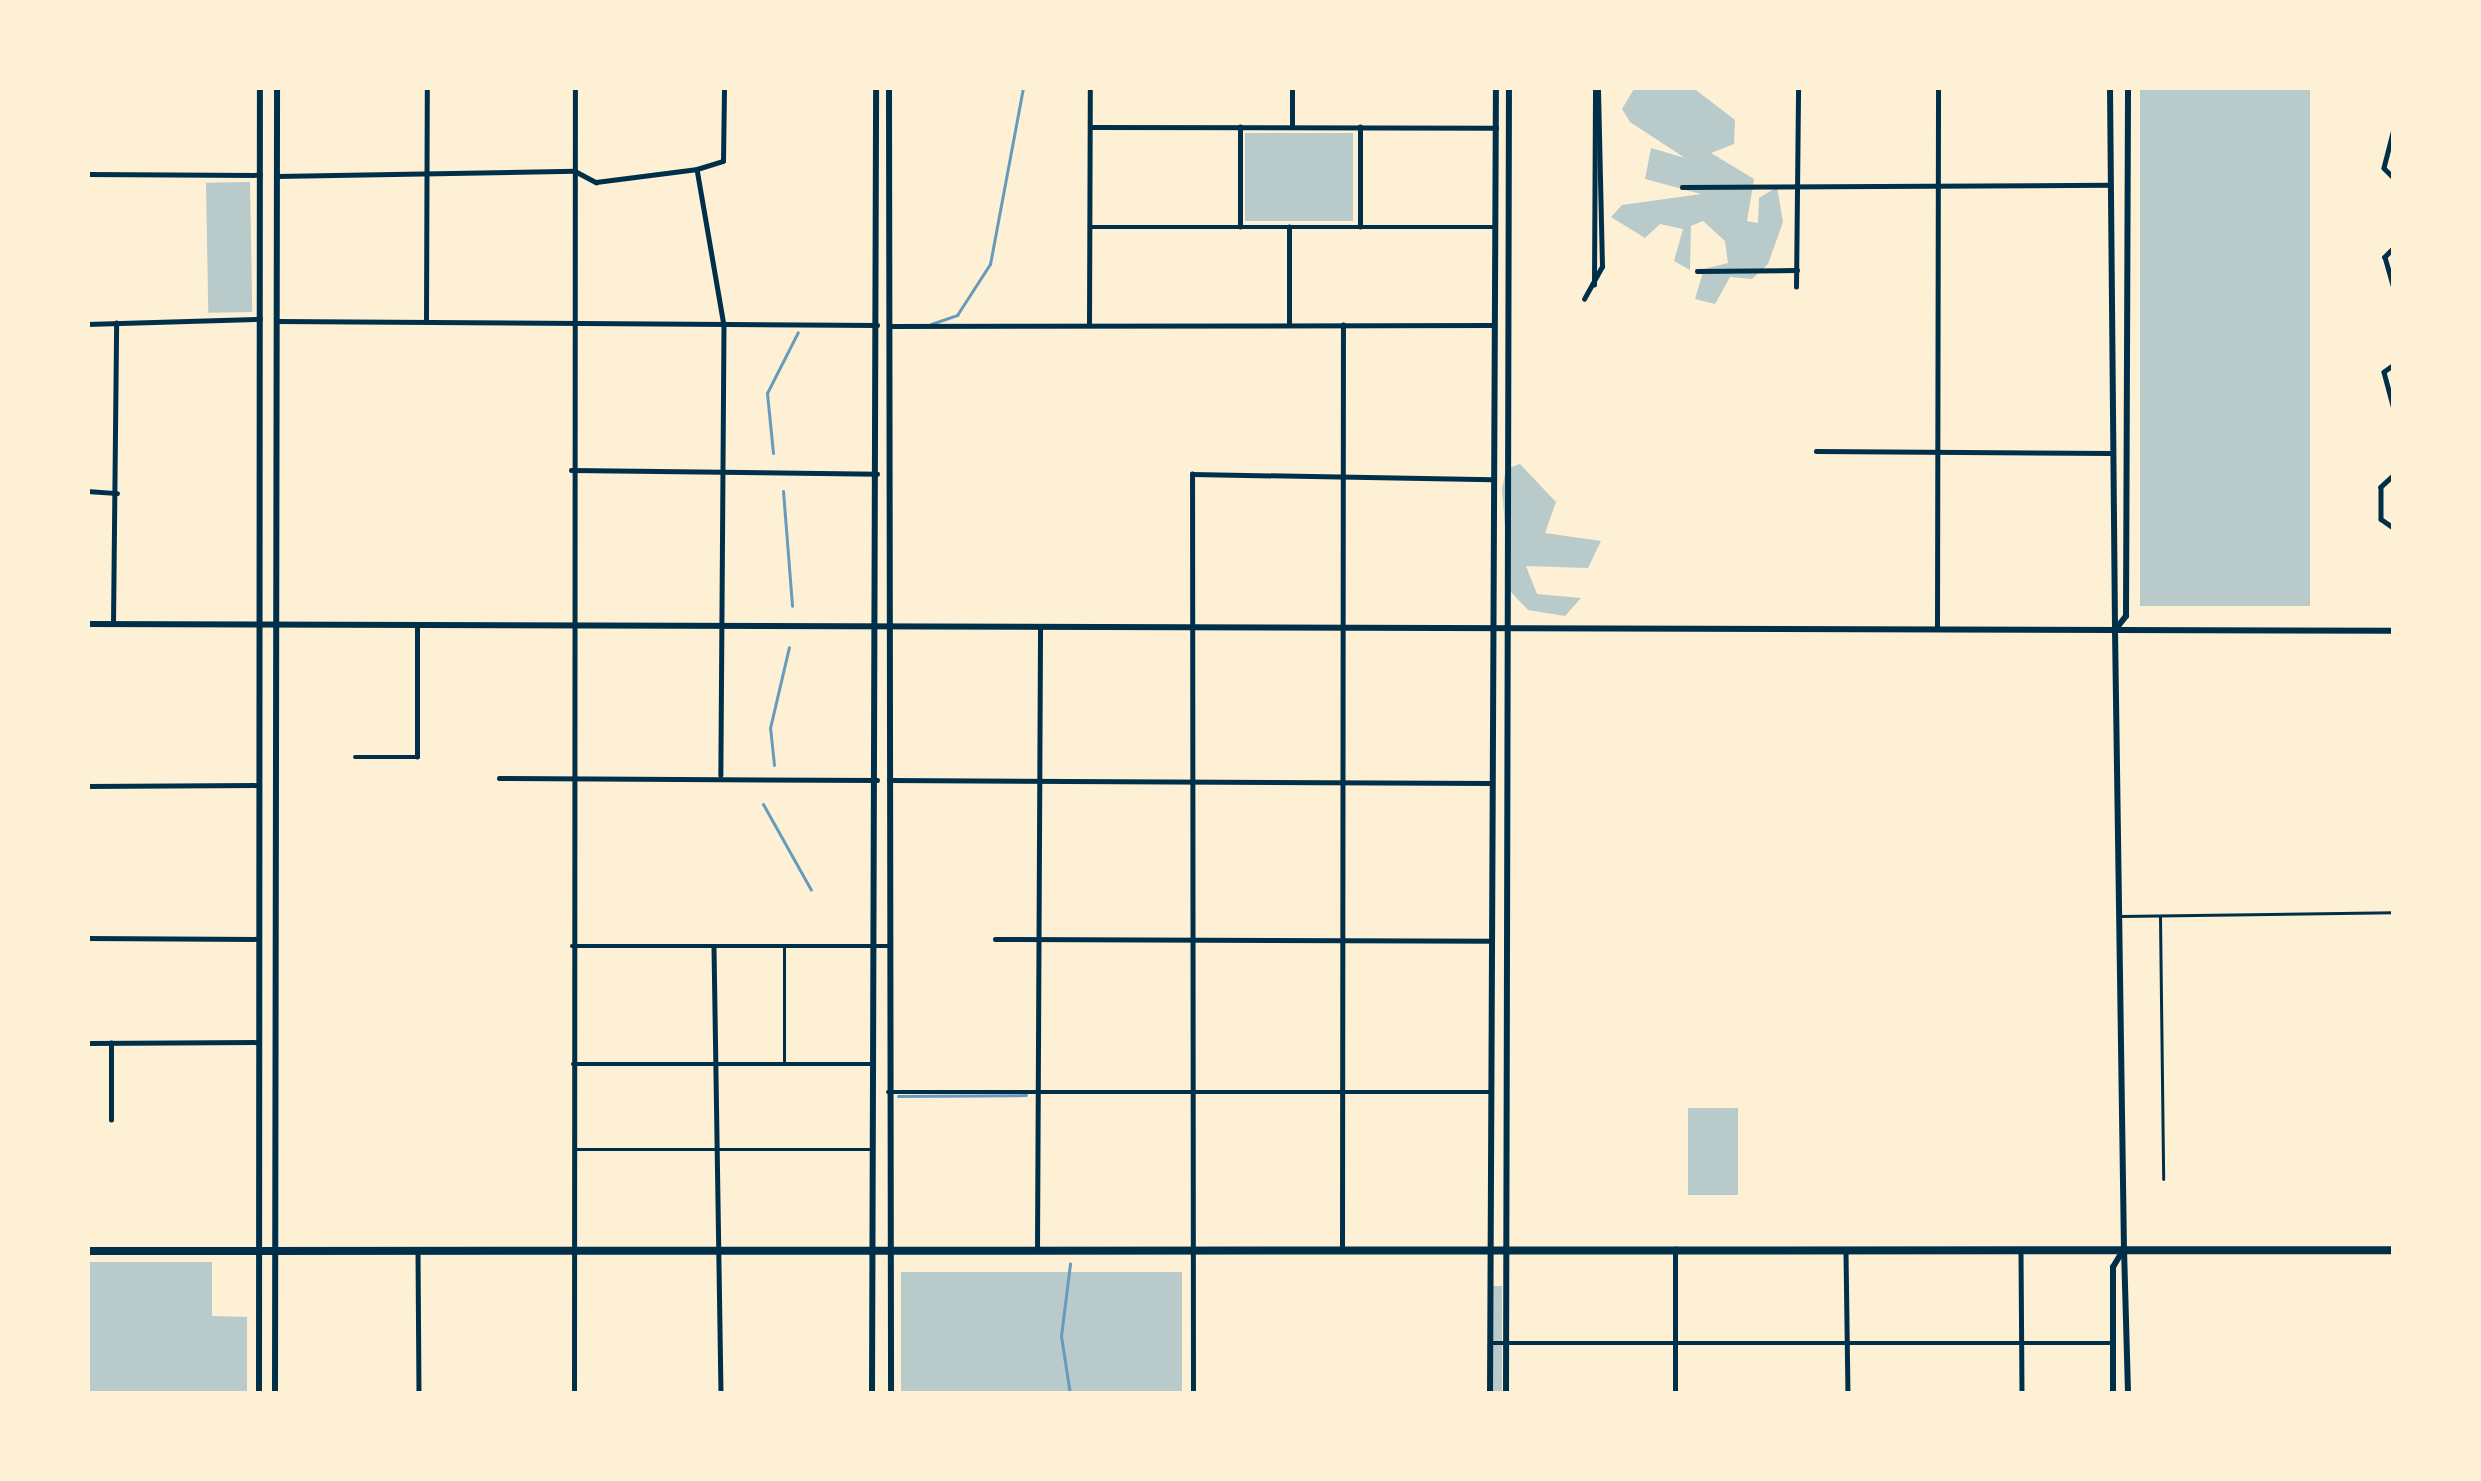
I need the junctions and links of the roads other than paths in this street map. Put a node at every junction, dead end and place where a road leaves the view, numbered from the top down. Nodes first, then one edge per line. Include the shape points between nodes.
1 (260, 87) edge
2 (277, 87) edge
3 (427, 87) edge
4 (575, 87) edge
5 (724, 87) edge
6 (876, 87) edge
7 (889, 87) edge
8 (1090, 87) edge
9 (1292, 87) edge
10 (1496, 87) edge
11 (1509, 87) edge
12 (1596, 87) edge
13 (1798, 87) edge
14 (1938, 87) edge
15 (2110, 87) edge
16 (2128, 87) edge
17 (1090, 127) junction
18 (1240, 127) junction
19 (1292, 127) junction
20 (1360, 127) junction
21 (1496, 128) junction
22 (2394, 129) edge
23 (697, 169) junction
24 (575, 171) junction
25 (87, 174) edge
26 (427, 174) junction
27 (260, 175) junction
28 (277, 176) junction
29 (2394, 178) edge
30 (2110, 185) junction
31 (1938, 186) junction
32 (1682, 187) dead end
33 (1797, 187) junction
34 (1496, 226) junction
35 (1090, 227) junction
36 (1240, 227) junction
37 (1289, 227) junction
38 (1360, 227) junction
39 (2394, 248) edge
40 (1797, 270) junction
41 (1697, 271) dead end
42 (1796, 287) dead end
43 (2394, 289) edge
44 (1584, 299) dead end
45 (260, 319) junction
46 (276, 321) junction
47 (426, 322) junction
48 (116, 323) junction
49 (570, 323) junction
50 (87, 324) edge
51 (724, 325) junction
52 (1089, 325) junction
53 (1289, 325) junction
54 (1342, 325) junction
55 (1494, 325) junction
56 (878, 326) junction
57 (889, 326) junction
58 (2394, 364) edge
59 (2394, 410) edge
60 (1816, 452) dead end
61 (1938, 452) junction
62 (2110, 453) junction
63 (571, 470) junction
64 (724, 473) junction
65 (878, 474) junction
66 (2394, 475) edge
67 (1342, 478) junction
68 (1492, 479) junction
69 (87, 491) edge
70 (116, 493) junction
71 (2394, 527) edge
72 (87, 624) edge
73 (113, 624) junction
74 (260, 626) junction
75 (878, 627) junction
76 (889, 627) junction
77 (276, 628) junction
78 (417, 628) junction
79 (571, 628) junction
80 (1040, 628) junction
81 (1191, 628) junction
82 (1342, 628) junction
83 (1493, 628) junction
84 (723, 629) junction
85 (1506, 629) junction
86 (1937, 630) junction
87 (2116, 630) junction
88 (2394, 631) edge
89 (355, 757) dead end
90 (571, 775) junction
91 (722, 775) junction
92 (499, 778) dead end
93 (877, 780) junction
94 (889, 780) junction
95 (1039, 780) junction
96 (1192, 782) junction
97 (1342, 782) junction
98 (1492, 783) junction
99 (259, 784) junction
100 (87, 786) edge
101 (2394, 912) edge
102 (2160, 915) junction
103 (2119, 916) junction
104 (87, 938) edge
105 (1038, 938) junction
106 (259, 939) junction
107 (994, 939) dead end
108 (1192, 939) junction
109 (1342, 939) junction
110 (1491, 941) junction
111 (572, 946) junction
112 (784, 946) junction
113 (874, 946) junction
114 (888, 946) junction
115 (713, 947) junction
116 (259, 1042) junction
117 (87, 1043) edge
118 (111, 1043) junction
119 (573, 1064) junction
120 (714, 1064) junction
121 (784, 1064) junction
122 (874, 1064) junction
123 (1037, 1090) junction
124 (1193, 1091) junction
125 (888, 1092) junction
126 (1342, 1092) junction
127 (1489, 1092) junction
128 (111, 1120) dead end
129 (573, 1149) junction
130 (717, 1149) junction
131 (874, 1149) junction
132 (2163, 1179) dead end
133 (1675, 1249) junction
134 (87, 1250) edge
135 (259, 1250) junction
136 (276, 1250) junction
137 (418, 1250) junction
138 (573, 1250) junction
139 (721, 1250) junction
140 (874, 1250) junction
141 (892, 1250) junction
142 (1036, 1250) junction
143 (1194, 1250) junction
144 (1342, 1250) junction
145 (1489, 1250) junction
146 (1504, 1250) junction
147 (2021, 1250) junction
148 (2124, 1250) junction
149 (2394, 1250) edge
150 (1846, 1252) junction
151 (1490, 1342) junction
152 (1506, 1342) junction
153 (1675, 1343) junction
154 (1847, 1343) junction
155 (2022, 1343) junction
156 (2113, 1343) junction
157 (259, 1394) edge
158 (275, 1394) edge
159 (419, 1394) edge
160 (574, 1394) edge
161 (721, 1394) edge
162 (872, 1394) edge
163 (891, 1394) edge
164 (1193, 1394) edge
165 (1490, 1394) edge
166 (1506, 1394) edge
167 (1675, 1394) edge
168 (1848, 1394) edge
169 (2022, 1394) edge
170 (2113, 1394) edge
171 (2128, 1394) edge

1 - 27 main road
2 - 28 main road
3 - 26 street
4 - 24 street
5 - 23 street via 723,161
6 - 56 main road
7 - 57 main road
8 - 17 street
9 - 19 street
10 - 21 main road
11 - 85 main road
12 - 44 street via 1594,285
13 - 33 street
14 - 31 street
15 - 30 main road
16 - 87 main road via 2126,616
17 - 18 street
17 - 35 street
18 - 19 street
18 - 36 street
19 - 20 street
20 - 21 street
20 - 38 street
21 - 34 main road
22 - 29 street via 2384,168
23 - 24 street via 596,182
23 - 51 street
24 - 26 street
24 - 49 street
25 - 27 street
26 - 28 street
26 - 47 street
27 - 45 main road
28 - 46 main road
30 - 31 street
30 - 62 main road
31 - 33 street
31 - 61 street
32 - 33 street
33 - 40 street
34 - 38 street
34 - 55 main road
35 - 36 street
35 - 52 street
36 - 37 street
37 - 38 street
37 - 53 street
39 - 43 street via 2385,257
40 - 41 street
40 - 42 street
45 - 48 street
45 - 74 main road
46 - 47 street
46 - 77 main road
47 - 49 street
48 - 50 street
48 - 70 street
49 - 51 street
49 - 63 street
51 - 56 street
51 - 64 street
52 - 53 street
52 - 57 street
53 - 54 street
54 - 55 street
54 - 67 street
55 - 68 main road
56 - 65 main road
57 - 76 main road
58 - 59 street via 2384,400
60 - 61 street
61 - 62 street
61 - 86 street
62 - 87 main road
63 - 64 street
63 - 79 street
64 - 65 street
64 - 84 street
65 - 75 main road
66 - 71 street via 2381,487 2381,519
67 - 68 street
67 - 81 street via 1192,474
67 - 82 street
68 - 83 main road
69 - 70 street
70 - 73 street
72 - 73 main road
73 - 74 main road
74 - 77 main road
74 - 99 main road
75 - 76 main road
75 - 84 main road
75 - 93 main road
76 - 80 main road
76 - 94 main road
77 - 78 main road
77 - 136 main road
78 - 79 main road
78 - 89 street via 417,757
79 - 84 main road
79 - 90 street
80 - 81 main road
80 - 95 street
81 - 82 main road
81 - 96 street
82 - 83 main road
82 - 97 street
83 - 85 main road
83 - 98 main road
84 - 91 street
85 - 86 main road
85 - 146 main road
86 - 87 main road
87 - 88 main road
87 - 103 main road
90 - 91 street
90 - 92 street
90 - 111 street
91 - 93 street
93 - 113 main road
94 - 95 street
94 - 114 main road
95 - 96 street
95 - 105 street
96 - 97 street
96 - 108 street
97 - 98 street
97 - 109 street
98 - 110 main road
99 - 100 street
99 - 106 main road
101 - 102 street
102 - 103 street
102 - 132 street
103 - 148 main road
104 - 106 street
105 - 107 street
105 - 108 street
105 - 123 street
106 - 116 main road
108 - 109 street
108 - 124 street
109 - 110 street
109 - 126 street
110 - 127 main road
111 - 115 street
111 - 119 street
112 - 113 street
112 - 115 street
112 - 121 street
113 - 114 street
113 - 122 main road
114 - 125 main road
115 - 120 street
116 - 118 street
116 - 135 main road
117 - 118 street
118 - 128 street
119 - 120 street
119 - 129 street
120 - 121 street
120 - 130 street
121 - 122 street
122 - 131 main road
123 - 124 street
123 - 125 street
123 - 142 street
124 - 126 street
124 - 143 street
125 - 141 main road
126 - 127 street
126 - 144 street
127 - 145 main road
129 - 130 street
129 - 138 street
130 - 131 street
130 - 139 street
131 - 140 main road
133 - 146 main road
133 - 150 main road
133 - 153 street
134 - 135 main road
135 - 136 main road
135 - 157 main road
136 - 137 main road
136 - 158 main road
137 - 138 main road
137 - 159 street
138 - 139 main road
138 - 160 street
139 - 140 main road
139 - 161 street
140 - 141 main road
140 - 162 main road
141 - 142 main road
141 - 163 main road
142 - 143 main road
143 - 144 main road
143 - 164 street
144 - 145 main road
145 - 146 main road
145 - 151 main road
146 - 152 main road
147 - 148 main road
147 - 150 main road
147 - 155 street
148 - 149 main road
148 - 156 main road via 2114,1267
148 - 171 main road
150 - 154 street
151 - 152 street
151 - 165 main road
152 - 153 street
152 - 166 main road
153 - 154 street
153 - 167 street
154 - 155 street
154 - 168 street
155 - 156 street
155 - 169 street
156 - 170 main road

